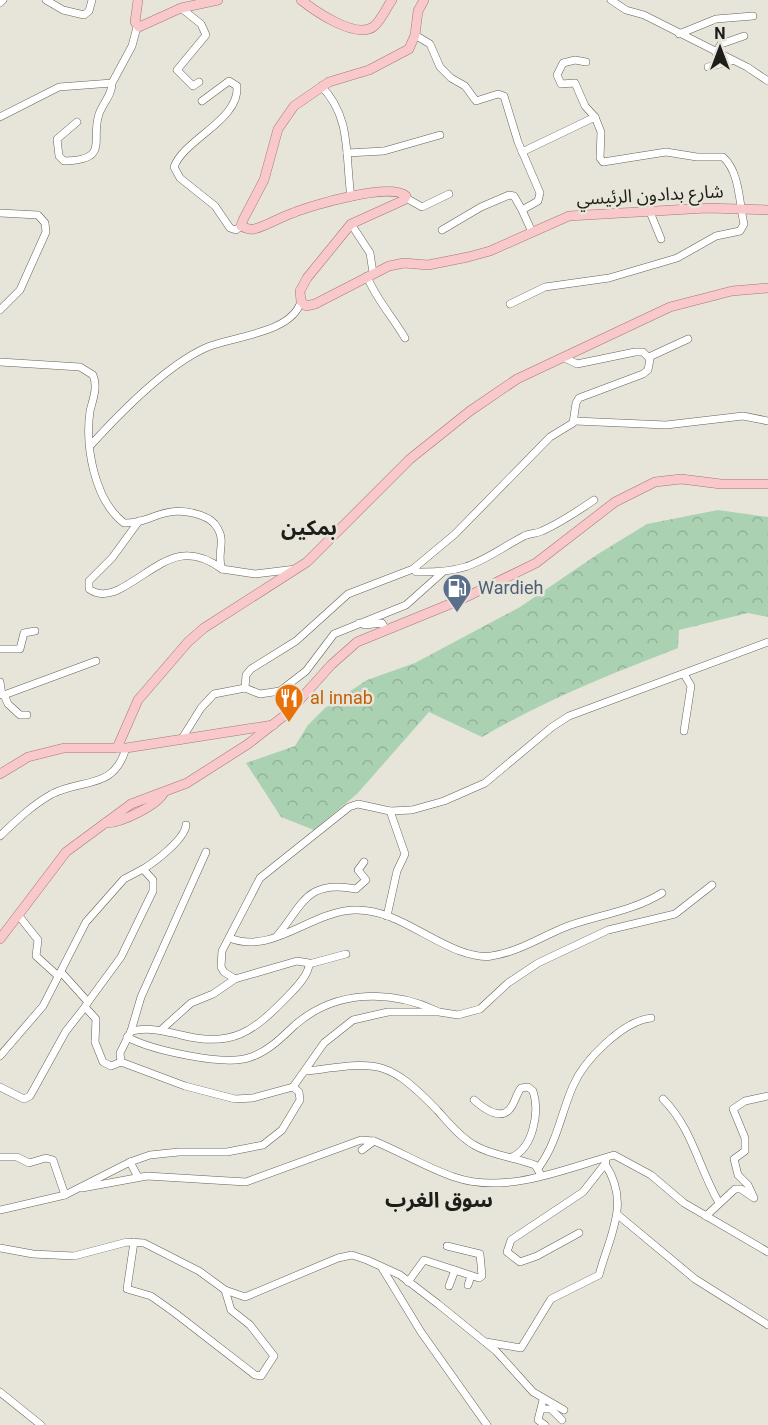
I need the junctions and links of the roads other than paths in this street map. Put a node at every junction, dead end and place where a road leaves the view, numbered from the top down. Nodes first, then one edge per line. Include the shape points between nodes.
1 (46, 0) edge
2 (92, 0) edge
3 (138, 0) edge
4 (218, 0) edge
5 (301, 0) edge
6 (392, 0) edge
7 (424, 0) edge
8 (611, 0) edge
9 (181, 8) junction
10 (753, 16) dead end
11 (137, 27) junction
12 (679, 34) junction
13 (415, 35) junction
14 (744, 36) dead end
15 (716, 53) junction
16 (731, 61) junction
17 (586, 62) dead end
18 (708, 67) dead end
19 (768, 81) edge
20 (199, 82) dead end
21 (112, 83) junction
22 (321, 86) junction
23 (202, 101) dead end
24 (0, 117) edge
25 (595, 117) junction
26 (77, 122) dead end
27 (440, 135) dead end
28 (522, 152) junction
29 (347, 153) junction
30 (449, 194) dead end
31 (351, 196) junction
32 (406, 198) junction
33 (740, 208) junction
34 (768, 209) edge
35 (522, 210) junction
36 (650, 212) junction
37 (0, 213) edge
38 (351, 224) junction
39 (241, 226) junction
40 (442, 230) dead end
41 (532, 232) junction
42 (661, 239) dead end
43 (370, 274) junction
44 (768, 288) edge
45 (301, 301) junction
46 (510, 304) dead end
47 (0, 310) edge
48 (405, 338) dead end
49 (688, 339) dead end
50 (563, 357) junction
51 (649, 357) junction
52 (0, 362) edge
53 (575, 421) junction
54 (768, 421) edge
55 (90, 446) junction
56 (768, 484) edge
57 (594, 500) dead end
58 (140, 519) junction
59 (222, 569) junction
60 (297, 569) junction
61 (413, 569) junction
62 (443, 572) junction
63 (359, 623) junction
64 (385, 628) junction
65 (35, 631) dead end
66 (768, 642) edge
67 (0, 649) edge
68 (96, 661) dead end
69 (684, 674) junction
70 (0, 682) edge
71 (245, 688) junction
72 (2, 696) edge
73 (27, 715) dead end
74 (273, 725) junction
75 (684, 731) dead end
76 (181, 740) junction
77 (122, 748) junction
78 (0, 774) edge
79 (390, 812) junction
80 (186, 825) dead end
81 (321, 831) junction
82 (0, 836) edge
83 (326, 838) dead end
84 (206, 852) dead end
85 (364, 862) dead end
86 (143, 869) junction
87 (712, 885) dead end
88 (662, 893) dead end
89 (19, 916) junction
90 (387, 916) junction
91 (229, 938) junction
92 (276, 938) junction
93 (0, 939) edge
94 (346, 954) dead end
95 (309, 964) junction
96 (59, 974) junction
97 (235, 979) junction
98 (87, 1004) junction
99 (439, 1012) junction
100 (651, 1018) dead end
101 (160, 1030) junction
102 (129, 1034) junction
103 (0, 1056) edge
104 (121, 1062) junction
105 (306, 1071) junction
106 (0, 1087) edge
107 (294, 1087) junction
108 (768, 1096) edge
109 (663, 1099) dead end
110 (474, 1100) dead end
111 (374, 1141) junction
112 (362, 1150) dead end
113 (0, 1157) edge
114 (512, 1157) junction
115 (606, 1161) junction
116 (130, 1162) junction
117 (539, 1167) junction
118 (541, 1175) junction
119 (138, 1177) junction
120 (77, 1189) junction
121 (65, 1195) junction
122 (718, 1201) junction
123 (0, 1210) edge
124 (618, 1215) junction
125 (706, 1216) junction
126 (579, 1233) dead end
127 (134, 1242) junction
128 (447, 1246) dead end
129 (0, 1248) edge
130 (768, 1252) edge
131 (379, 1265) junction
132 (455, 1270) junction
133 (471, 1276) junction
134 (408, 1282) junction
135 (468, 1285) dead end
136 (449, 1286) dead end
137 (225, 1290) junction
138 (768, 1325) edge
139 (486, 1342) junction
140 (0, 1392) edge
141 (543, 1400) junction
142 (542, 1409) junction
143 (564, 1410) dead end
144 (562, 1420) dead end
145 (41, 1425) edge
146 (487, 1425) edge
147 (545, 1425) edge

1 - 2 street via 63,10 84,15
3 - 11 main road
4 - 9 main road
5 - 6 main road via 345,26 363,31 376,25
7 - 13 main road via 418,11
8 - 12 street
9 - 11 main road
9 - 20 street via 201,24 206,35 177,70 192,86
10 - 12 street via 716,19
11 - 21 street via 132,46
12 - 15 street
13 - 22 main road via 403,53 369,70
13 - 28 street via 430,44 440,67 465,86 476,101 498,94 504,96
14 - 15 street via 721,44
15 - 16 street
16 - 18 street
16 - 19 street
17 - 25 street via 563,63 557,75 561,84 575,83 585,106
21 - 24 street via 59,87
21 - 26 street via 98,117 98,145 94,152 64,161 59,156 57,140
22 - 29 street via 335,101 343,118
22 - 39 main road via 301,100 282,122 264,180
23 - 39 street via 229,81 237,86 230,106 205,136 178,155 174,167 180,178 215,206 230,228 236,230
25 - 28 street
25 - 33 street via 600,124 603,162 666,152 726,158 736,182
27 - 29 street via 384,151
28 - 35 street via 540,193 538,201
29 - 31 street
30 - 32 street via 422,207
31 - 32 main road via 394,192 403,193
31 - 39 main road via 295,212 255,229
32 - 38 main road
33 - 34 main road, شارع بدادون الرئيسي
33 - 36 main road, شارع بدادون الرئيسي
33 - 46 street via 742,230 723,232 677,258 609,278 545,287
35 - 40 street via 514,196 509,195
35 - 41 street
36 - 41 main road, شارع بدادون الرئيسي via 569,216
36 - 42 street
37 - 47 street via 38,215 46,231 20,290
38 - 43 street via 370,253
38 - 45 main road via 307,278 300,291
41 - 43 main road, شارع بدادون الرئيسي via 468,257 428,265 404,263
43 - 45 main road, شارع بدادون الرئيسي via 311,306
43 - 48 street via 372,289
44 - 50 main road via 687,301
45 - 55 street via 284,324 209,347 186,360 150,388
49 - 51 street
50 - 51 street via 577,364 635,352
50 - 60 main road via 517,379 445,430 404,463 321,551
51 - 53 street via 650,366 643,374 579,398
52 - 55 street via 80,367 93,375 96,389 90,412
53 - 54 street via 666,425 743,416
53 - 61 street via 550,437 456,534
55 - 58 street via 95,479 114,513 124,523
56 - 64 main road via 675,479 655,482 615,502 536,563 460,600
57 - 62 street via 481,562
58 - 59 street via 171,510 209,518 220,531
58 - 59 street via 112,558 89,581 89,589 109,593 118,590 180,555 204,557
59 - 60 street via 255,574
60 - 77 main road via 188,642 138,700
61 - 62 street
61 - 71 street via 342,598 296,641 251,669
62 - 63 street via 406,605
63 - 64 street via 382,622
63 - 71 street via 331,636 306,671 280,691 260,694
64 - 74 main road via 343,652
65 - 67 street via 24,633 20,649
66 - 69 street
68 - 72 street
69 - 75 street via 691,686
69 - 79 street via 569,716 485,783 426,807
70 - 72 street
71 - 76 street via 207,699
72 - 73 street via 20,715
74 - 76 main road
74 - 89 main road via 214,767 164,792 158,801 105,823 58,859
76 - 77 main road
77 - 78 main road via 45,751
77 - 82 street via 117,770 108,777 49,795
79 - 81 street via 354,805
79 - 90 street via 405,854
80 - 86 street via 185,833
81 - 83 street
81 - 91 street via 261,878
84 - 102 street via 141,997
85 - 92 street via 358,870 366,880 356,888 330,887 308,896
86 - 96 street via 124,879 86,922
86 - 98 street via 153,880 150,897 121,957
87 - 99 street via 675,914 608,930 538,963 480,1009 458,1015
88 - 90 street via 643,904 568,926 487,957 463,952
89 - 93 main road
89 - 96 street via 38,940 36,956
90 - 92 street via 352,909 320,917
91 - 92 street via 249,944
91 - 97 street via 222,951 221,967
94 - 95 street
95 - 97 street via 297,961
95 - 101 street via 291,994 248,1033 204,1040
96 - 98 street
96 - 103 street via 43,1006
97 - 101 street via 191,1003
98 - 104 street via 98,1024 95,1042 103,1062 111,1066
98 - 106 street via 66,1031 30,1096 24,1099
99 - 102 street via 395,1000 351,996 317,1010 267,1049 240,1060 148,1047
99 - 105 street via 388,1012 353,1020 324,1043
100 - 117 street via 631,1023 611,1038 579,1074 553,1144
101 - 102 street via 150,1028
102 - 104 street via 120,1053
104 - 107 street via 185,1086 235,1099
105 - 107 street
105 - 114 street via 368,1064 383,1067 425,1098 465,1139 493,1154
107 - 116 street via 300,1100 296,1108 282,1130 263,1145 227,1152 164,1153
108 - 122 street via 745,1101 733,1109 746,1144 734,1159 734,1166 754,1198 735,1189
109 - 122 street via 684,1124 705,1179
110 - 114 street via 489,1111 503,1113 509,1110 521,1088 533,1091 532,1131 522,1150
111 - 112 street
111 - 118 street via 455,1178 499,1183
111 - 119 street via 351,1142 246,1182
113 - 121 street via 17,1157 29,1163 53,1160
114 - 117 street
115 - 118 street
115 - 124 street via 618,1187
115 - 125 street via 621,1156
115 - 126 street via 583,1192 511,1240 507,1252 520,1262
116 - 119 street
116 - 120 street
117 - 118 street
119 - 120 street
120 - 121 street
121 - 123 street
122 - 125 street
124 - 138 street via 695,1279
124 - 139 street via 596,1278 551,1299 521,1348
125 - 130 street
127 - 129 street via 74,1256
127 - 137 street via 175,1258
127 - 137 street via 127,1286 130,1292 151,1296 261,1376 274,1356 250,1325 231,1310
128 - 133 street via 480,1254 482,1276
131 - 134 street
131 - 137 street via 358,1256 346,1256 298,1273 249,1297
131 - 146 street
132 - 133 street
132 - 134 street via 424,1260
132 - 136 street
133 - 135 street
134 - 139 street
139 - 141 street
140 - 145 street
141 - 142 street
141 - 143 street
142 - 144 street via 551,1409
142 - 147 street via 537,1420

